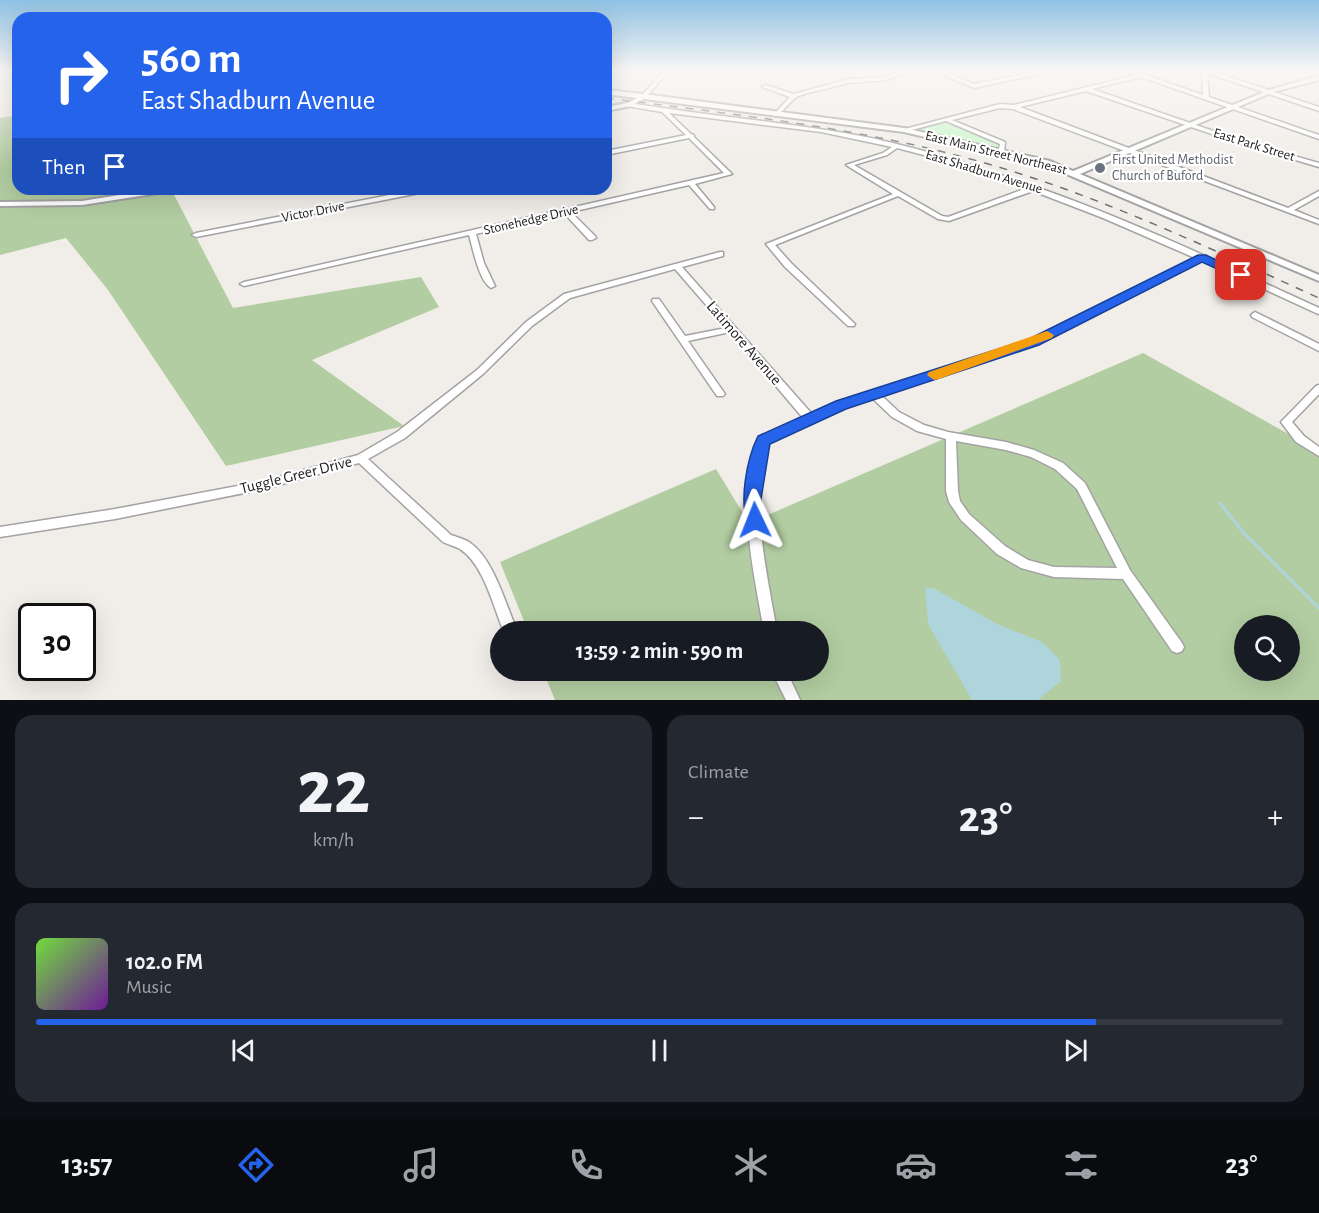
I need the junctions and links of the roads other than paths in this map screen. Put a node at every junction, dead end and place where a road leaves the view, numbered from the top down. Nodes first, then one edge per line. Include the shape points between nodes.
1 (704, 104) edge
2 (787, 104) edge
3 (791, 104) edge
4 (1029, 104) edge
5 (1127, 104) edge
6 (1223, 104) edge
7 (1241, 104) edge
8 (1304, 104) edge
9 (628, 105) joint
10 (1014, 107) junction
11 (1233, 107) junction
12 (612, 109) edge
13 (1319, 109) edge
14 (664, 111) junction
15 (778, 113) junction
16 (787, 114) junction
17 (948, 120) junction
18 (1192, 126) junction
19 (904, 130) junction
20 (692, 136) junction
21 (1319, 137) edge
22 (897, 146) junction
23 (1131, 150) junction
24 (612, 152) edge
25 (1001, 153) junction
26 (1319, 165) edge
27 (1076, 173) junction
28 (690, 183) junction
29 (1038, 187) junction
30 (1319, 193) edge
31 (133, 195) edge
32 (399, 195) edge
33 (896, 195) junction
34 (0, 204) edge
35 (712, 208) dead end
36 (1288, 211) junction
37 (567, 212) junction
38 (1319, 222) edge
39 (472, 233) junction
40 (196, 235) dead end
41 (592, 238) dead end
42 (720, 254) dead end
43 (1202, 257) junction
44 (678, 267) junction
45 (1319, 278) edge
46 (244, 284) dead end
47 (491, 286) dead end
48 (656, 301) dead end
49 (1319, 310) edge
50 (1255, 315) dead end
51 (851, 324) dead end
52 (732, 329) junction
53 (684, 339) junction
54 (1319, 348) edge
55 (1319, 388) edge
56 (720, 394) dead end
57 (874, 394) junction
58 (810, 419) junction
59 (951, 437) junction
60 (1319, 452) edge
61 (361, 458) junction
62 (0, 532) edge
63 (1126, 574) junction
64 (506, 621) edge
65 (770, 621) edge
66 (1177, 647) dead end
67 (784, 681) edge
68 (793, 700) edge

1 - 15 street, East Main Street Northeast
2 - 15 street
3 - 16 street
4 - 10 street
5 - 18 street, East Park Street
6 - 11 street
7 - 11 street
8 - 13 street
9 - 12 street
9 - 14 street, East Shadburn Avenue
10 - 17 street via 1000,106
10 - 23 street
11 - 18 street
11 - 21 street
14 - 20 street, Stonehedge Drive
14 - 22 street, East Shadburn Avenue via 846,135
15 - 16 street, East Main Street Northeast
16 - 19 street, East Main Street Northeast
17 - 19 street
17 - 25 street via 1003,143
18 - 23 street
18 - 26 street, East Park Street
19 - 25 street, East Main Street Northeast
20 - 24 street
20 - 28 street, Stonehedge Drive via 730,172
22 - 29 street, East Shadburn Avenue
22 - 33 street via 885,154 849,165
23 - 27 street
23 - 36 street
25 - 27 street, East Main Street Northeast
27 - 45 street, East Main Street Northeast
28 - 35 street
28 - 37 street, Stonehedge Drive
29 - 33 street via 949,219
29 - 43 street, East Shadburn Avenue
30 - 36 street
31 - 34 street via 82,203
32 - 40 street, Victor Drive
33 - 51 street via 770,244
36 - 38 street
37 - 39 street, Stonehedge Drive
37 - 41 street
39 - 46 street, Stonehedge Drive
39 - 47 street
42 - 44 street, Tuggle Greer Drive
43 - 49 street, East Shadburn Avenue
43 - 57 street via 1034,342
44 - 52 street, Latimore Avenue
44 - 61 street, Tuggle Greer Drive via 567,296 401,435
48 - 53 street
50 - 54 street
52 - 53 street
52 - 58 street, Latimore Avenue
53 - 56 street
55 - 60 street via 1286,422 1299,439
57 - 58 street
57 - 59 street via 886,410 901,420
58 - 65 street via 764,440 760,452 753,499
59 - 63 street via 1025,450 1072,474
59 - 63 street via 955,502 965,517 1001,550 1024,564 1054,572
61 - 62 street, Tuggle Greer Drive via 264,485
61 - 64 street via 447,539 475,554
63 - 66 street
67 - 68 street

